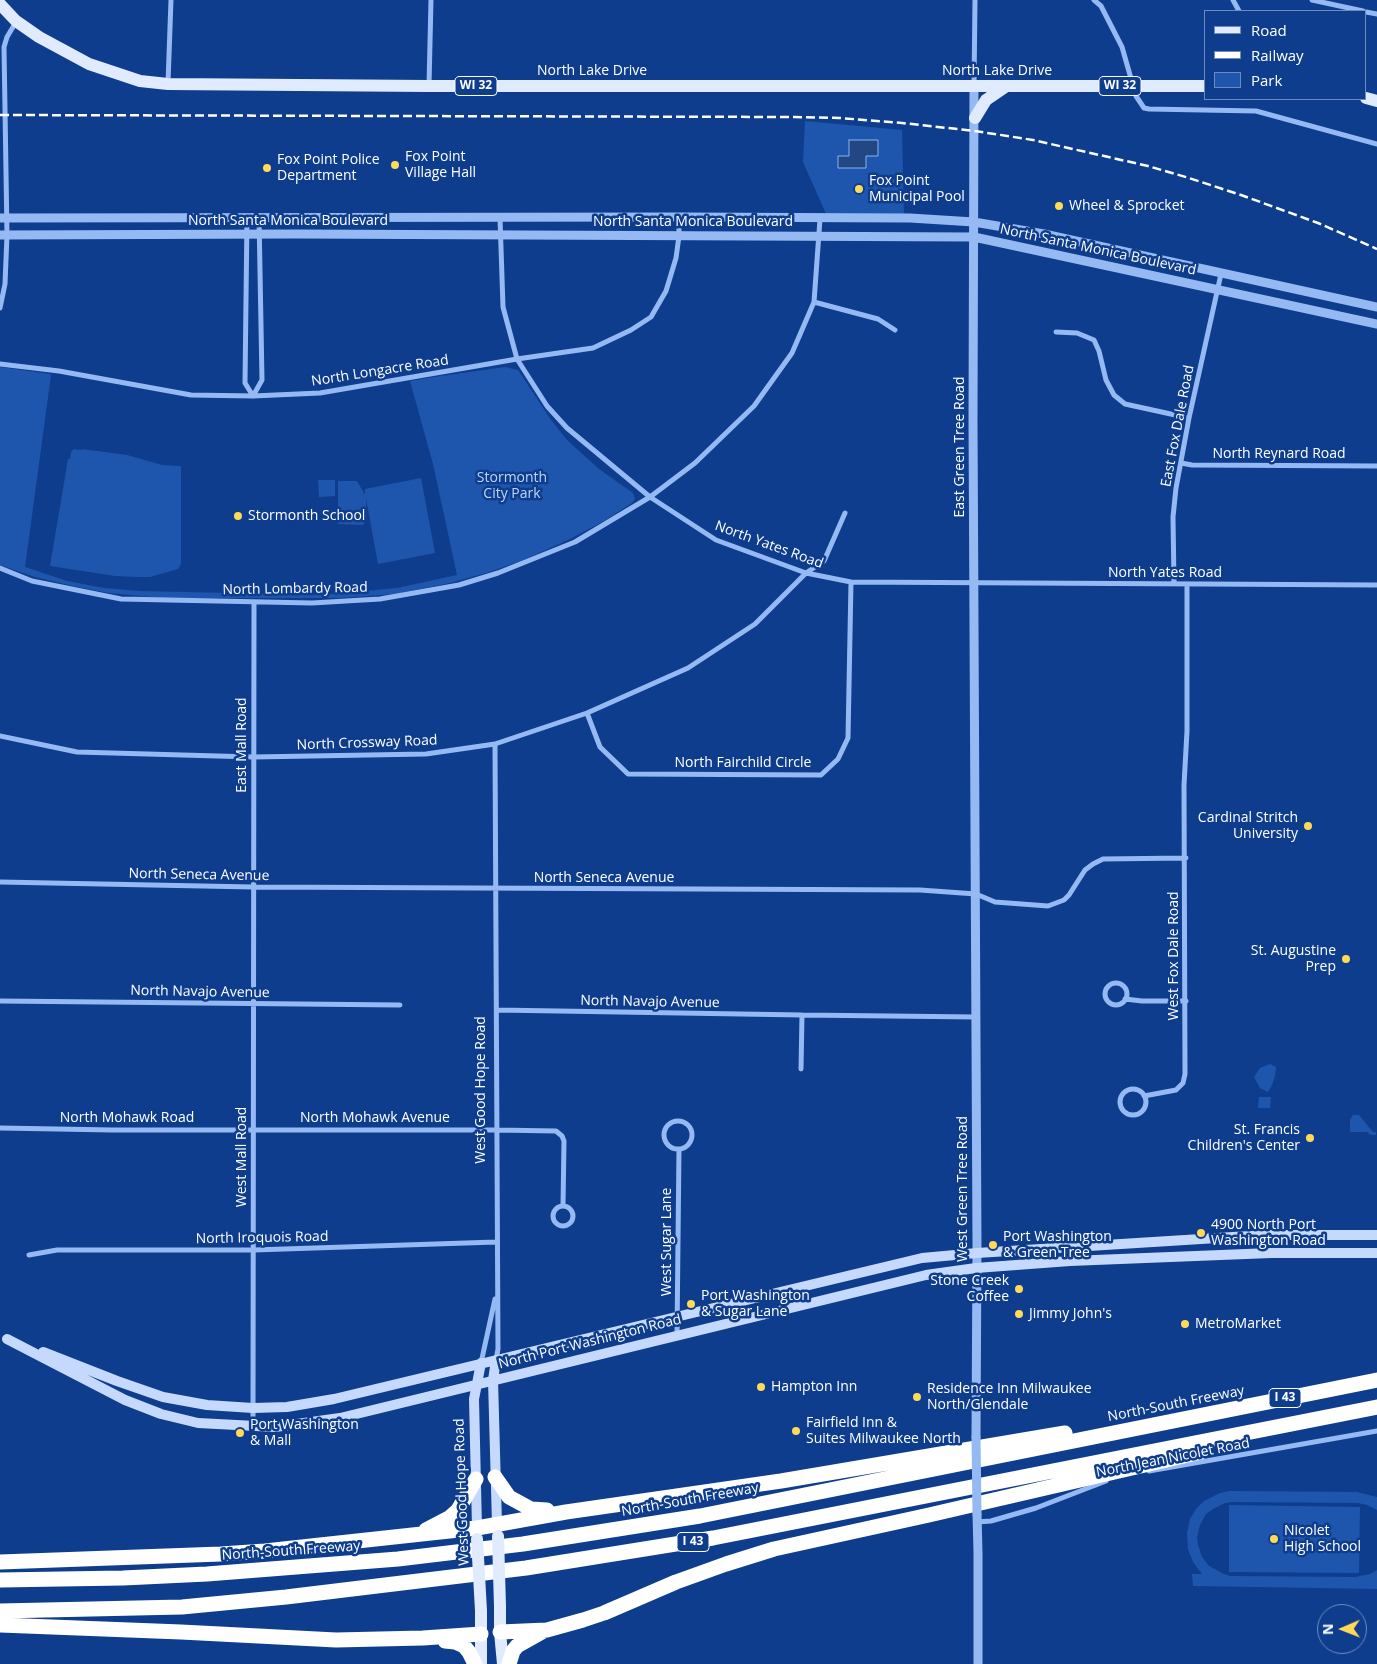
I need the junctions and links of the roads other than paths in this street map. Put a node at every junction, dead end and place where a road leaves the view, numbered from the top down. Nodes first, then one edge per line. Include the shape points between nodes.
1 (170, 0) edge
2 (431, 0) edge
3 (975, 0) edge
4 (1094, 0) edge
5 (1312, 0) edge
6 (0, 4) edge
7 (1355, 10) edge
8 (16, 21) junction
9 (168, 84) junction
10 (429, 86) junction
11 (974, 86) junction
12 (1007, 86) junction
13 (1133, 86) junction
14 (1204, 86) edge
15 (975, 118) junction
16 (1377, 144) edge
17 (679, 216) junction
18 (573, 217) junction
19 (3, 218) edge
20 (116, 218) junction
21 (185, 218) junction
22 (247, 218) junction
23 (259, 218) junction
24 (296, 218) junction
25 (330, 218) junction
26 (500, 218) junction
27 (820, 218) junction
28 (910, 218) junction
29 (974, 222) junction
30 (246, 234) junction
31 (259, 234) junction
32 (296, 234) junction
33 (3, 235) edge
34 (116, 235) junction
35 (185, 235) junction
36 (328, 235) junction
37 (500, 235) junction
38 (573, 236) junction
39 (679, 236) junction
40 (819, 236) junction
41 (910, 237) junction
42 (974, 237) junction
43 (1221, 274) junction
44 (1218, 290) junction
45 (814, 302) junction
46 (1377, 307) edge
47 (0, 308) edge
48 (1377, 324) edge
49 (896, 330) dead end
50 (1056, 332) dead end
51 (517, 359) junction
52 (0, 364) edge
53 (253, 396) junction
54 (1189, 418) junction
55 (1181, 463) junction
56 (1377, 466) edge
57 (650, 497) junction
58 (845, 513) dead end
59 (0, 568) edge
60 (806, 573) junction
61 (851, 582) junction
62 (974, 583) junction
63 (1174, 584) junction
64 (1187, 584) junction
65 (1377, 585) edge
66 (254, 602) junction
67 (587, 713) junction
68 (0, 736) edge
69 (495, 744) junction
70 (253, 757) junction
71 (1186, 858) junction
72 (0, 882) edge
73 (253, 887) junction
74 (495, 890) junction
75 (976, 894) junction
76 (1125, 999) junction
77 (0, 1001) edge
78 (1186, 1001) junction
79 (253, 1004) junction
80 (400, 1005) dead end
81 (497, 1010) junction
82 (802, 1016) junction
83 (976, 1016) junction
84 (801, 1069) dead end
85 (1144, 1096) junction
86 (0, 1128) edge
87 (253, 1129) junction
88 (496, 1130) junction
89 (678, 1149) junction
90 (563, 1206) dead end
91 (1377, 1235) edge
92 (496, 1242) junction
93 (254, 1250) junction
94 (977, 1253) junction
95 (1377, 1253) edge
96 (29, 1255) dead end
97 (922, 1258) junction
98 (976, 1268) junction
99 (926, 1275) junction
100 (497, 1291) junction
101 (739, 1301) junction
102 (678, 1316) junction
103 (741, 1320) junction
104 (677, 1335) junction
105 (3, 1337) edge
106 (496, 1360) junction
107 (480, 1363) junction
108 (415, 1379) junction
109 (493, 1380) junction
110 (1377, 1380) edge
111 (476, 1384) junction
112 (376, 1389) junction
113 (419, 1398) junction
114 (253, 1408) junction
115 (380, 1408) junction
116 (1377, 1408) edge
117 (1193, 1417) junction
118 (253, 1426) junction
119 (1377, 1431) edge
120 (1236, 1435) junction
121 (1145, 1472) dead end
122 (496, 1477) junction
123 (1117, 1478) dead end
124 (476, 1479) junction
125 (566, 1512) junction
126 (977, 1518) junction
127 (497, 1530) junction
128 (477, 1533) junction
129 (413, 1535) junction
130 (0, 1562) edge
131 (0, 1580) edge
132 (0, 1611) edge
133 (0, 1625) edge
134 (547, 1630) junction
135 (500, 1632) junction
136 (481, 1634) junction
137 (424, 1638) junction
138 (475, 1664) edge
139 (481, 1664) edge
140 (503, 1664) edge
141 (509, 1664) edge
142 (978, 1664) edge

1 - 9 street
2 - 10 street
3 - 11 street, East Green Tree Road
4 - 13 street via 1122,47
5 - 7 street
6 - 8 main road, North Lake Drive / WI 32
8 - 9 main road, North Lake Drive / WI 32 via 89,64 140,81
8 - 19 street via 4,47
9 - 10 main road, North Lake Drive / WI 32
10 - 11 main road, North Lake Drive / WI 32
11 - 12 main road, North Lake Drive / WI 32
11 - 15 street, East Green Tree Road
12 - 13 main road, North Lake Drive / WI 32
12 - 15 main road via 986,100
13 - 14 main road, North Lake Drive / WI 32
13 - 16 street via 1141,106 1149,109 1256,111
15 - 29 street, East Green Tree Road
17 - 18 street, North Santa Monica Boulevard
17 - 27 street, North Santa Monica Boulevard
17 - 39 street, North Longacre Road
18 - 26 street, North Santa Monica Boulevard
18 - 38 street
19 - 20 street, North Santa Monica Boulevard
19 - 33 street
20 - 21 street, North Santa Monica Boulevard
20 - 34 street
21 - 22 street, North Santa Monica Boulevard
21 - 35 street
22 - 23 street, North Santa Monica Boulevard
22 - 30 street
23 - 24 street, North Santa Monica Boulevard
23 - 31 street
24 - 25 street, North Santa Monica Boulevard
24 - 32 street
25 - 26 street, North Santa Monica Boulevard
25 - 36 street
26 - 37 street, North Yates Road
27 - 28 street, North Santa Monica Boulevard
27 - 40 street, North Lombardy Road
28 - 29 street, North Santa Monica Boulevard
28 - 41 street
29 - 42 street, East Green Tree Road
29 - 43 street, North Santa Monica Boulevard via 1044,234
30 - 31 street, North Santa Monica Boulevard
30 - 35 street, North Santa Monica Boulevard
30 - 53 street via 246,384
31 - 32 street, North Santa Monica Boulevard
31 - 53 street via 262,380
32 - 36 street, North Santa Monica Boulevard
33 - 34 street, North Santa Monica Boulevard
33 - 47 street via 5,284
34 - 35 street, North Santa Monica Boulevard
36 - 37 street, North Santa Monica Boulevard
37 - 38 street, North Santa Monica Boulevard
37 - 51 street, North Yates Road via 503,307
38 - 39 street, North Santa Monica Boulevard
39 - 40 street, North Santa Monica Boulevard
39 - 51 street, North Longacre Road via 666,291 650,317 593,348
40 - 41 street, North Santa Monica Boulevard
40 - 45 street, North Lombardy Road
41 - 42 street, North Santa Monica Boulevard
42 - 44 street, North Santa Monica Boulevard
42 - 62 street, East Green Tree Road
43 - 44 street, East Fox Dale Road
43 - 46 street, North Santa Monica Boulevard
44 - 48 street, North Santa Monica Boulevard
44 - 54 street, East Fox Dale Road
45 - 49 street via 878,319
45 - 57 street, North Lombardy Road via 792,353 754,406 694,463
50 - 54 street via 1077,332 1094,340 1106,380 1114,395 1125,404
51 - 53 street, North Longacre Road via 320,393
51 - 57 street, North Yates Road via 547,406 567,428
52 - 53 street, North Longacre Road via 191,394
54 - 55 street, East Fox Dale Road
55 - 56 street, North Reynard Road
55 - 63 street, East Fox Dale Road via 1173,517
57 - 60 street, North Yates Road via 716,540
57 - 66 street, North Lombardy Road via 574,542 459,585 380,599
58 - 60 street, North Crossway Road via 824,561
59 - 66 street, North Lombardy Road via 32,581 121,599
60 - 61 street, North Yates Road
60 - 67 street, North Crossway Road via 755,624 688,668
61 - 62 street, North Yates Road
61 - 67 street, North Fairchild Circle via 848,738 838,759 821,775 628,774 600,747
62 - 63 street, North Yates Road
62 - 75 street, East Green Tree Road
63 - 64 street, North Yates Road
64 - 65 street, North Yates Road
64 - 71 street, West Fox Dale Road
66 - 70 street, East Mall Road
67 - 69 street, North Crossway Road
68 - 70 street, North Crossway Road via 78,752
69 - 70 street, North Crossway Road via 426,754
69 - 74 street, West Good Hope Road
70 - 73 street, East Mall Road
71 - 75 street, North Seneca Avenue via 1103,859 1088,868 1064,900 1052,906 995,902
71 - 78 street, West Fox Dale Road
72 - 73 street, North Seneca Avenue
73 - 74 street, North Seneca Avenue
73 - 79 street, West Mall Road
74 - 75 street, North Seneca Avenue via 910,890
74 - 81 street, West Good Hope Road
75 - 83 street, West Green Tree Road
76 - 76 street via 1125,988 1119,983 1106,988 1106,999 1110,1004 1120,1004
76 - 78 street
77 - 79 street, North Navajo Avenue
78 - 85 street, West Fox Dale Road via 1183,1083 1170,1092
79 - 80 street, North Navajo Avenue
79 - 87 street, West Mall Road
81 - 82 street, North Navajo Avenue
81 - 88 street, West Good Hope Road
82 - 83 street, North Navajo Avenue
82 - 84 street
83 - 94 street, West Green Tree Road
85 - 85 street, West Fox Dale Road via 1138,1090 1126,1091 1120,1101 1122,1109 1133,1115 1141,1112 1146,1105
86 - 87 street, North Mohawk Road
87 - 88 street, North Mohawk Avenue
87 - 93 street, West Mall Road
88 - 90 street, North Mohawk Avenue via 550,1130 560,1133 564,1141
88 - 92 street, West Good Hope Road
89 - 89 street via 687,1146 692,1138 690,1129 680,1121 668,1126 664,1134 667,1143
89 - 102 street, West Sugar Lane
91 - 94 main road, North Port Washington Road via 1262,1236
92 - 93 street, North Iroquois Road
92 - 100 street, West Good Hope Road
93 - 96 street, North Iroquois Road via 57,1250
93 - 114 street, West Mall Road
94 - 97 main road, North Port Washington Road
94 - 98 street, West Green Tree Road
95 - 98 main road, North Port Washington Road via 1288,1252
97 - 99 main road
97 - 101 main road, North Port Washington Road
98 - 99 main road, North Port Washington Road
98 - 126 street, West Green Tree Road, bridge
99 - 103 main road, North Port Washington Road
100 - 106 street, West Good Hope Road
100 - 107 street, West Good Hope Road
101 - 102 main road, North Port Washington Road
101 - 103 main road
102 - 104 street, West Sugar Lane
102 - 106 main road, North Port Washington Road
103 - 104 main road, North Port Washington Road
104 - 109 main road, North Port Washington Road
105 - 114 main road, North Port Washington Road via 163,1397 207,1405
105 - 118 main road, North Port Washington Road via 124,1400 161,1414 198,1423
106 - 107 main road, North Port Washington Road
106 - 109 main road, West Good Hope Road
107 - 108 main road, North Port Washington Road
107 - 111 main road, West Good Hope Road
108 - 112 main road, North Port Washington Road
108 - 113 main road
109 - 111 main road, North Port Washington Road
109 - 122 main road, West Good Hope Road
110 - 117 highway, North-South Freeway / I 43
111 - 113 main road, North Port Washington Road
111 - 124 main road, West Good Hope Road
112 - 114 main road, North Port Washington Road via 287,1407
112 - 115 main road
113 - 115 main road, North Port Washington Road
114 - 118 street, West Mall Road
115 - 118 main road, North Port Washington Road via 311,1423
116 - 120 highway, I 43
117 - 125 highway via 1150,1418 781,1480
117 - 131 highway, North-South Freeway / I 43 via 700,1516 523,1544 398,1560 217,1573
119 - 121 street, North Jean Nicolet Road
120 - 132 highway, I 43 via 713,1538 526,1568 182,1607
120 - 134 highway via 1209,1450 762,1552 676,1582 604,1613
122 - 125 highway via 509,1497 531,1509
122 - 127 main road, West Good Hope Road
123 - 126 street, North Jean Nicolet Road via 991,1521
124 - 128 main road, West Good Hope Road
124 - 129 highway via 450,1518
125 - 127 highway
126 - 142 street, West Green Tree Road
127 - 128 highway
127 - 135 main road, West Good Hope Road, bridge
128 - 129 highway
128 - 136 main road, West Good Hope Road, bridge
129 - 130 highway via 221,1554
133 - 137 highway via 326,1640
134 - 135 highway
134 - 141 highway via 517,1646
135 - 136 main road
135 - 140 main road, West Good Hope Road
136 - 137 highway
136 - 139 main road, West Good Hope Road
137 - 138 highway via 464,1646

